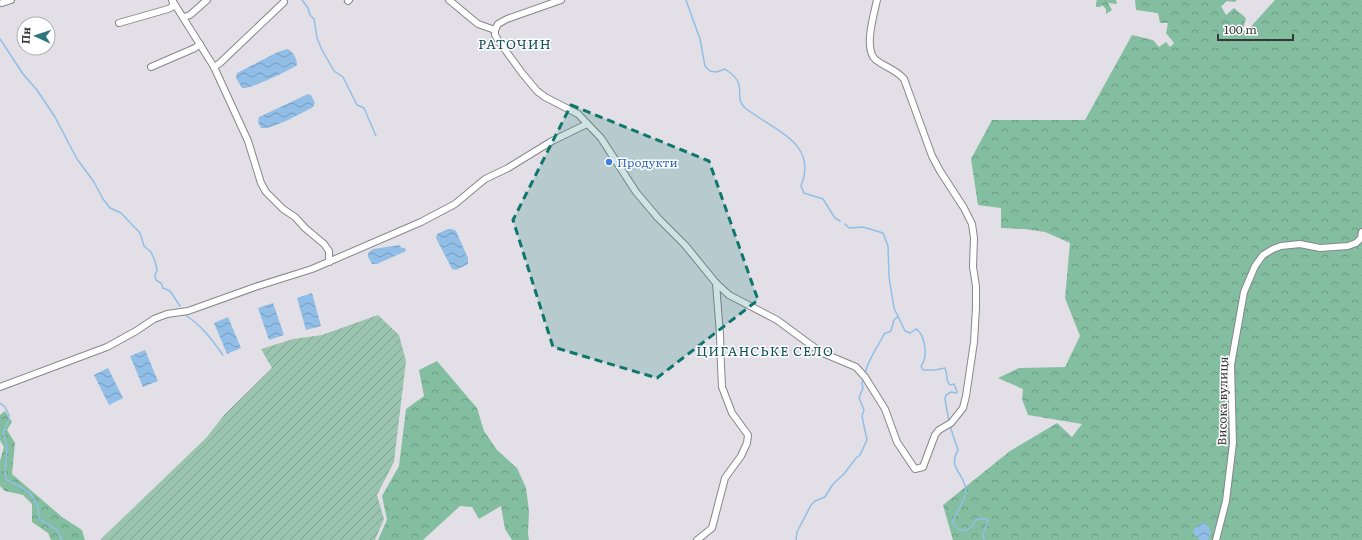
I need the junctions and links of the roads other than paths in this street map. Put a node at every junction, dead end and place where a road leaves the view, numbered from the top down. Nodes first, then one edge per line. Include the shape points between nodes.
1 (11, 0) edge
2 (207, 0) edge
3 (448, 0) edge
4 (560, 0) edge
5 (877, 0) edge
6 (172, 1) edge
7 (284, 2) dead end
8 (2, 3) dead end
9 (184, 17) junction
10 (119, 24) dead end
11 (495, 30) junction
12 (200, 44) junction
13 (151, 67) dead end
14 (214, 67) junction
15 (587, 124) junction
16 (1362, 232) edge
17 (329, 262) junction
18 (716, 283) junction
19 (0, 387) edge
20 (697, 540) edge
21 (1216, 540) edge

1 - 8 street
2 - 9 street
3 - 11 street via 478,24
4 - 11 street via 507,19 498,24
5 - 18 street via 870,53 874,59 893,69 904,79 932,156 964,208 972,224 974,238 974,342 963,408 951,423 935,435 923,467 915,469 897,442 885,409 856,367 815,348 777,320 729,295
6 - 9 street
6 - 10 street via 172,7 168,9
7 - 14 street
9 - 12 street
11 - 15 street via 498,40 530,84 545,97 578,114
12 - 13 street
12 - 14 street
14 - 17 street via 248,141 266,192 324,244 329,251
15 - 17 street via 485,179 455,204 431,217
15 - 18 street via 601,138 636,192
16 - 21 street, Висока вулиця via 1361,238 1348,246 1281,246 1263,255 1255,266 1244,292 1231,365 1234,442 1226,501
17 - 19 street via 188,311 167,314 107,347
18 - 20 street via 722,387 732,413 748,435 741,456 726,478 712,528

